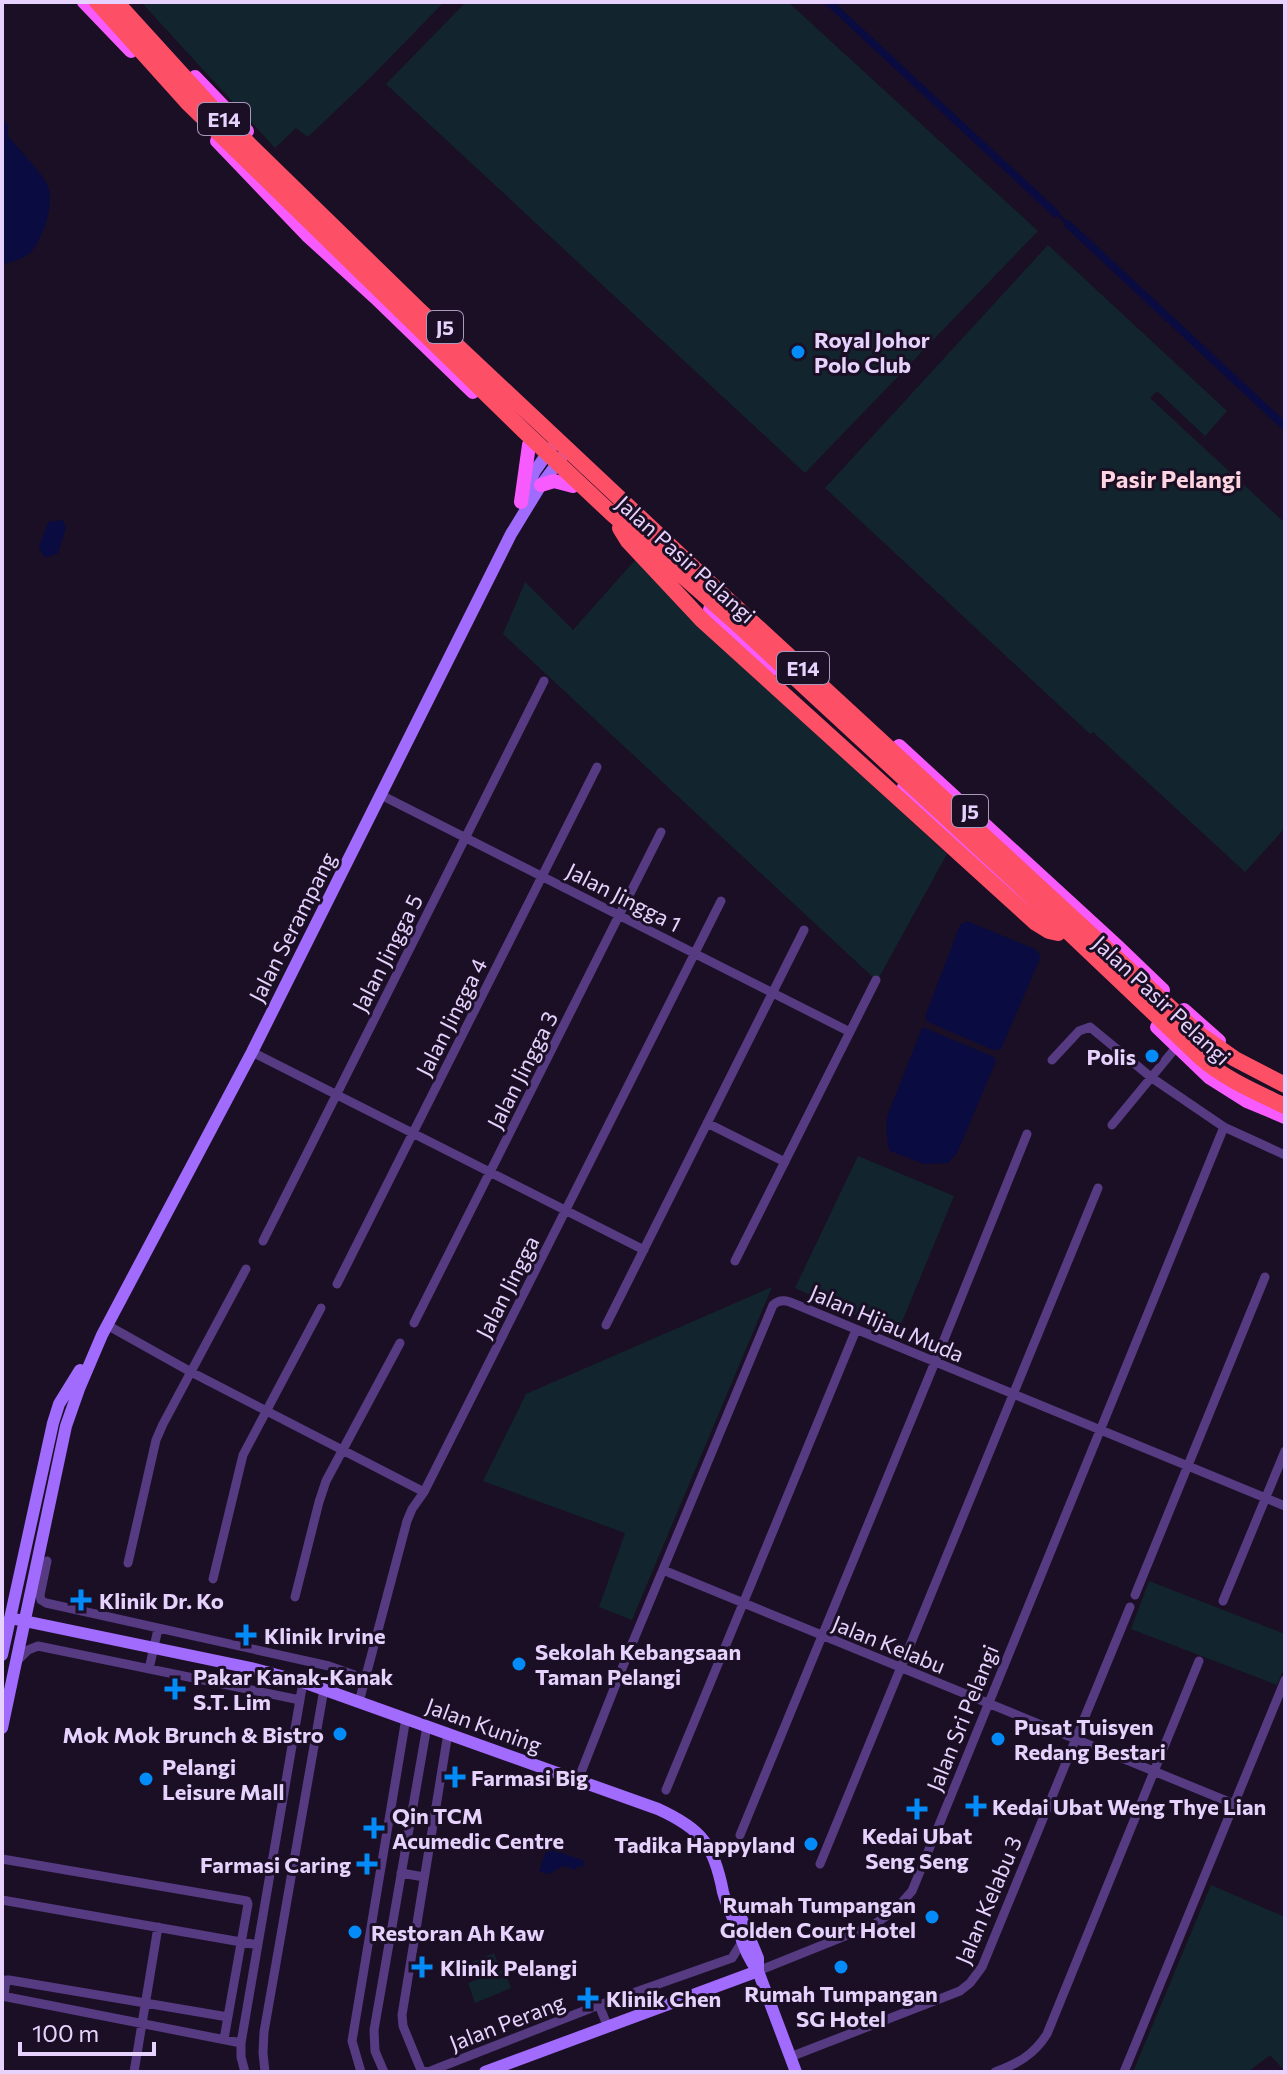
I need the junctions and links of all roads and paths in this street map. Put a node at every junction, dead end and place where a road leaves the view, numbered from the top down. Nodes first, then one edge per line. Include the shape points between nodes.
1 (84, 2) edge
2 (97, 2) edge
3 (116, 2) edge
4 (126, 2) edge
5 (564, 444) junction
6 (529, 445) junction
7 (548, 463) junction
8 (541, 485) junction
9 (573, 486) junction
10 (521, 502) junction
11 (611, 513) junction
12 (511, 534) junction
13 (544, 681) dead end
14 (597, 767) dead end
15 (381, 795) junction
16 (661, 832) dead end
17 (466, 837) junction
18 (542, 876) junction
19 (721, 901) dead end
20 (619, 915) junction
21 (804, 930) dead end
22 (1058, 933) junction
23 (695, 953) junction
24 (876, 980) dead end
25 (773, 993) junction
26 (1198, 1022) junction
27 (850, 1032) junction
28 (1177, 1046) junction
29 (252, 1052) junction
30 (1052, 1060) dead end
31 (1152, 1078) junction
32 (1285, 1082) edge
33 (337, 1094) junction
34 (1285, 1106) edge
35 (1285, 1117) edge
36 (707, 1123) junction
37 (1112, 1125) dead end
38 (1224, 1127) junction
39 (413, 1133) junction
40 (1027, 1134) dead end
41 (1285, 1155) edge
42 (785, 1162) junction
43 (490, 1172) junction
44 (1098, 1188) dead end
45 (566, 1210) junction
46 (263, 1241) dead end
47 (644, 1250) junction
48 (735, 1261) dead end
49 (246, 1269) dead end
50 (1265, 1277) dead end
51 (337, 1284) dead end
52 (321, 1308) dead end
53 (414, 1323) dead end
54 (606, 1325) dead end
55 (105, 1330) junction
56 (856, 1330) junction
57 (400, 1343) dead end
58 (935, 1362) junction
59 (191, 1372) junction
60 (1014, 1394) junction
61 (268, 1411) junction
62 (1101, 1430) junction
63 (343, 1450) junction
64 (1285, 1451) edge
65 (1188, 1466) junction
66 (424, 1492) junction
67 (1266, 1498) junction
68 (1285, 1506) edge
69 (47, 1561) dead end
70 (128, 1563) dead end
71 (663, 1570) junction
72 (213, 1579) dead end
73 (1135, 1595) dead end
74 (295, 1597) dead end
75 (1223, 1601) dead end
76 (743, 1603) junction
77 (1130, 1607) dead end
78 (10, 1618) junction
79 (25, 1621) junction
80 (158, 1629) junction
81 (4, 1635) edge
82 (822, 1636) junction
83 (21, 1638) junction
84 (154, 1648) junction
85 (258, 1649) junction
86 (2, 1655) edge
87 (1199, 1661) dead end
88 (15, 1662) junction
89 (901, 1668) junction
90 (149, 1669) junction
91 (255, 1669) junction
92 (366, 1679) junction
93 (1285, 1680) edge
94 (303, 1682) junction
95 (324, 1689) junction
96 (300, 1700) junction
97 (359, 1702) junction
98 (989, 1704) junction
99 (406, 1718) junction
100 (427, 1726) junction
101 (2, 1728) edge
102 (448, 1733) junction
103 (1076, 1739) junction
104 (1154, 1771) junction
105 (578, 1780) junction
106 (666, 1790) dead end
107 (1234, 1804) junction
108 (278, 1829) junction
109 (299, 1833) junction
110 (740, 1835) dead end
111 (384, 1848) junction
112 (405, 1852) junction
113 (2, 1859) edge
114 (820, 1864) dead end
115 (401, 1873) junction
116 (424, 1877) junction
117 (722, 1880) junction
118 (2, 1900) edge
119 (158, 1927) junction
120 (242, 1942) junction
121 (742, 1942) junction
122 (257, 1949) junction
123 (277, 1957) junction
124 (758, 1971) junction
125 (3, 1996) edge
126 (145, 2003) junction
127 (599, 2005) junction
128 (228, 2017) junction
129 (142, 2023) junction
130 (607, 2025) junction
131 (224, 2039) junction
132 (241, 2043) junction
133 (790, 2057) junction
134 (435, 2071) edge
135 (134, 2072) edge
136 (245, 2072) edge
137 (265, 2072) edge
138 (361, 2072) edge
139 (384, 2072) edge
140 (485, 2072) edge
141 (796, 2072) edge
142 (995, 2072) edge
143 (1124, 2072) edge

1 - 6 main road, Jalan Pasir Pelangi / J5 via 307,235
2 - 11 highway, E14 via 187,102
3 - 32 highway, E14 via 282,177 725,597 1198,1033 1235,1059
4 - 5 main road, Jalan Pasir Pelangi / J5 via 290,177
5 - 7 main road, Jalan Serampang
5 - 26 main road, Jalan Pasir Pelangi / J5
6 - 7 main road, Jalan Pasir Pelangi / J5
6 - 10 main road
7 - 8 main road, Jalan Serampang
7 - 9 main road, Jalan Pasir Pelangi / J5
7 - 10 main road, Jalan Serampang via 529,482
8 - 9 main road via 554,481
8 - 12 main road, Jalan Serampang
9 - 22 main road, Jalan Pasir Pelangi / J5
10 - 12 main road, Jalan Serampang
11 - 22 highway via 628,541 702,620 1036,923
11 - 34 highway, E14 via 995,862 1211,1067
12 - 15 main road, Jalan Serampang
13 - 17 street, Jalan Jingga 5
14 - 18 street, Jalan Jingga 4
15 - 17 street, Jalan Jingga 1
15 - 29 main road, Jalan Serampang
16 - 20 street, Jalan Jingga 3
17 - 18 street, Jalan Jingga 1
17 - 33 street, Jalan Jingga 5
18 - 20 street, Jalan Jingga 1
18 - 39 street, Jalan Jingga 4
19 - 23 street, Jalan Jingga
20 - 23 street, Jalan Jingga 1
20 - 43 street, Jalan Jingga 3
21 - 25 street
22 - 28 main road, Jalan Pasir Pelangi / J5
23 - 25 street, Jalan Jingga 1
23 - 45 street, Jalan Jingga
24 - 27 street
25 - 27 street, Jalan Jingga 1
25 - 36 street
26 - 28 street
26 - 32 main road, Jalan Pasir Pelangi / J5
27 - 42 street
28 - 31 street
28 - 35 main road, Jalan Pasir Pelangi / J5 via 1228,1090
29 - 33 street
29 - 55 main road, Jalan Serampang
30 - 31 street via 1079,1031 1090,1027
31 - 37 street
31 - 38 street
33 - 39 street
33 - 46 street, Jalan Jingga 5
36 - 42 street
36 - 47 street
38 - 41 street
38 - 62 street, Jalan Sri Pelangi
39 - 43 street
39 - 51 street, Jalan Jingga 4
40 - 58 street
42 - 48 street
43 - 45 street
43 - 53 street, Jalan Jingga 3
44 - 60 street
45 - 47 street
45 - 66 street, Jalan Jingga
47 - 54 street
49 - 59 street
50 - 65 street
52 - 61 street
55 - 59 street
55 - 78 main road, Jalan Serampang via 59,1404
55 - 79 main road, Jalan Serampang via 66,1426
56 - 58 street, Jalan Hijau Muda
56 - 71 street, Jalan Hijau Muda via 790,1302 773,1305
56 - 76 street
57 - 63 street
58 - 60 street, Jalan Hijau Muda
58 - 82 street
59 - 61 street
59 - 70 street via 156,1440
60 - 62 street, Jalan Hijau Muda
60 - 89 street
61 - 63 street
61 - 72 street via 239,1467
62 - 65 street, Jalan Hijau Muda
62 - 98 street, Jalan Sri Pelangi
63 - 66 street
63 - 74 street via 319,1502
64 - 67 street
65 - 67 street, Jalan Hijau Muda
65 - 73 street
66 - 92 street, Jalan Jingga via 407,1521
67 - 68 street, Jalan Hijau Muda
67 - 75 street
69 - 80 street via 41,1600
71 - 76 street, Jalan Kelabu
71 - 105 street, Jalan Hijau Muda
76 - 82 street, Jalan Kelabu
76 - 106 street
77 - 103 street, Jalan Kelabu 3
78 - 79 main road, Jalan Kuning
78 - 81 main road, Jalan Serampang
79 - 83 main road, Jalan Serampang
79 - 84 main road, Jalan Kuning
80 - 84 street
80 - 85 street
81 - 83 street
81 - 86 main road, Jalan Serampang
82 - 89 street, Jalan Kelabu
82 - 110 street
83 - 88 main road, Jalan Serampang
84 - 90 street
84 - 91 main road, Jalan Kuning
85 - 91 street
85 - 92 street
87 - 104 street
88 - 90 street via 38,1646
88 - 101 main road, Jalan Serampang
89 - 98 street, Jalan Kelabu
89 - 114 street
90 - 96 street
91 - 94 main road, Jalan Kuning
92 - 97 street, Jalan Jingga
93 - 107 street
94 - 95 main road, Jalan Kuning
94 - 96 street
95 - 97 main road, Jalan Kuning
95 - 109 street
96 - 108 street
97 - 99 main road, Jalan Kuning
98 - 103 street, Jalan Kelabu
98 - 124 street, Jalan Sri Pelangi via 906,1900 875,1924
99 - 100 main road, Jalan Kuning
99 - 111 street
100 - 102 main road, Jalan Kuning
100 - 112 street
102 - 105 main road, Jalan Kuning
102 - 116 street, Jalan Perang
103 - 104 street, Jalan Kelabu
103 - 133 street, Jalan Kelabu 3 via 982,1967 970,1983
104 - 107 street, Jalan Kelabu
104 - 142 street via 1047,2034 1036,2051
105 - 117 main road, Jalan Kuning via 678,1818 711,1849
107 - 143 street
108 - 109 street
108 - 122 street
109 - 123 street
111 - 112 street
111 - 138 street via 352,2041
112 - 115 street
113 - 120 street via 246,1900
115 - 116 street
115 - 139 street via 374,2030
116 - 134 street, Jalan Perang via 402,2015 420,2068
117 - 121 main road, Jalan Kuning
117 - 124 main road, Jalan Kuning via 758,1958
118 - 119 street
119 - 120 street
119 - 126 street
120 - 122 street
120 - 128 street
121 - 124 main road, Jalan Kuning
121 - 127 street, Jalan Perang via 732,1958
122 - 123 street
122 - 132 street
123 - 137 street via 264,2032
124 - 130 main road, Jalan Sri Pelangi
124 - 133 main road, Jalan Kuning
125 - 126 street via 9,1980
125 - 129 street
126 - 128 street
126 - 129 street
127 - 130 street
127 - 134 street, Jalan Perang
128 - 131 street
129 - 131 street
129 - 135 street
130 - 140 main road, Jalan Sri Pelangi
131 - 132 street
132 - 136 street
133 - 141 main road, Jalan Kuning

